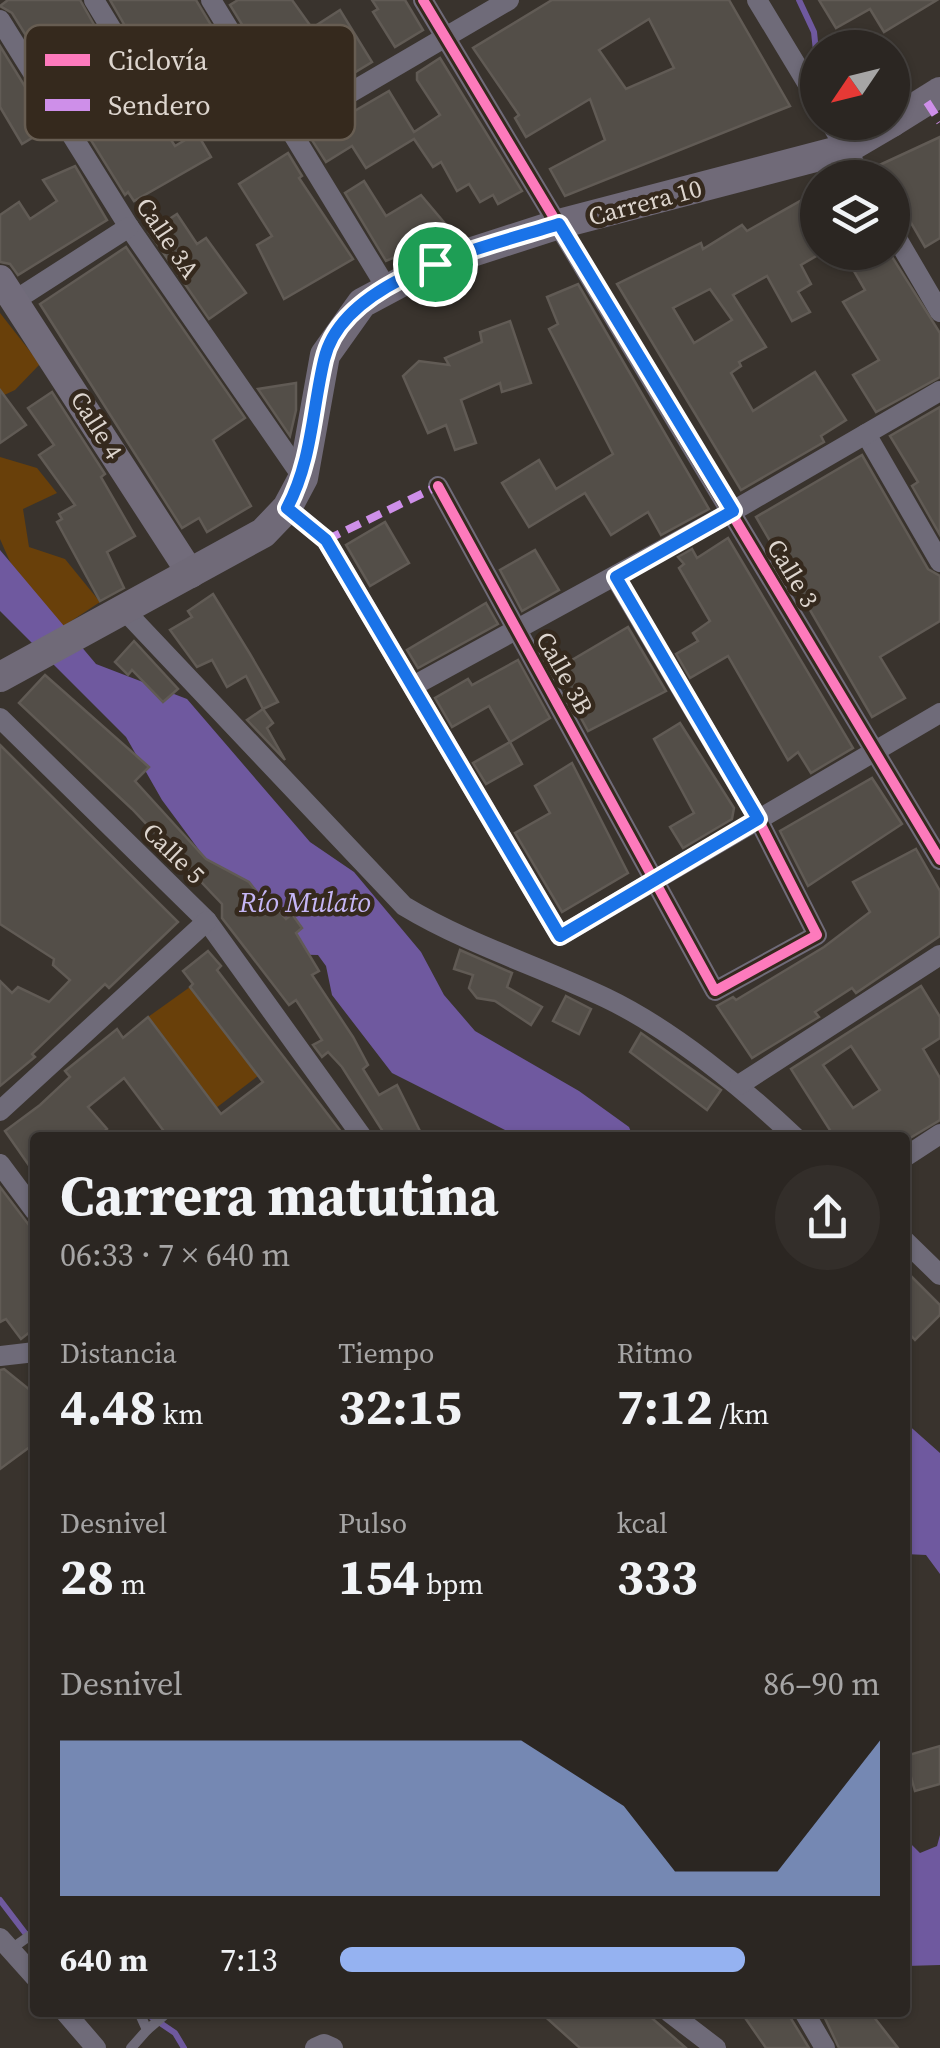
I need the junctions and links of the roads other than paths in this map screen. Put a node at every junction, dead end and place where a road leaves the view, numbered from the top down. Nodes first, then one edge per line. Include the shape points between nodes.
1 (94, 0) edge
2 (211, 0) edge
3 (423, 0) edge
4 (509, 0) edge
5 (757, 0) edge
6 (0, 20) edge
7 (109, 25) edge
8 (226, 25) edge
9 (446, 39) junction
10 (25, 60) edge
11 (800, 71) edge
12 (355, 91) edge
13 (940, 92) edge
14 (910, 111) edge
15 (74, 140) edge
16 (297, 140) edge
17 (841, 140) edge
18 (861, 140) edge
19 (846, 149) junction
20 (852, 160) edge
21 (559, 224) junction
22 (129, 228) junction
23 (910, 261) edge
24 (386, 287) junction
25 (8, 289) edge
26 (940, 312) edge
27 (940, 391) edge
28 (866, 434) junction
29 (303, 478) junction
30 (438, 486) dead end
31 (287, 508) junction
32 (733, 511) junction
33 (940, 562) edge
34 (191, 574) junction
35 (616, 577) junction
36 (126, 612) junction
37 (519, 631) junction
38 (6, 674) edge
39 (416, 686) junction
40 (940, 713) edge
41 (0, 718) edge
42 (876, 751) junction
43 (758, 819) junction
44 (940, 860) edge
45 (657, 880) junction
46 (207, 921) junction
47 (940, 955) edge
48 (739, 1084) junction
49 (0, 1111) edge
50 (359, 1132) edge
51 (790, 1132) edge
52 (940, 1134) edge
53 (910, 1153) edge
54 (0, 1164) edge
55 (30, 1204) edge
56 (910, 1245) edge
57 (940, 1275) edge
58 (30, 1353) edge
59 (0, 1356) edge
60 (30, 1934) edge
61 (6, 1943) edge
62 (30, 1971) edge
63 (69, 2017) edge
64 (141, 2017) edge
65 (162, 2017) edge
66 (675, 2017) edge
67 (807, 2017) edge
68 (147, 2030) junction
69 (96, 2048) edge
70 (131, 2048) edge
71 (315, 2048) edge
72 (333, 2048) edge
73 (716, 2048) edge
74 (824, 2048) edge

1 - 7 street
2 - 8 street
3 - 9 street, Calle 3
4 - 9 street
5 - 11 street
6 - 10 street, Calle 3A
9 - 12 street
9 - 21 street, Calle 3
13 - 14 main road, Carrera 10
15 - 22 street, Calle 3A
16 - 24 street
17 - 19 street
18 - 19 main road, Carrera 10
19 - 20 street
19 - 21 main road, Carrera 10
21 - 24 main road, Carrera 10
21 - 32 street, Calle 3
22 - 25 street
22 - 29 street, Calle 3A
23 - 26 street
24 - 29 main road, Carrera 10 via 362,302 324,355
25 - 34 main road, Calle 4
27 - 28 street
28 - 32 street
28 - 33 street
29 - 31 main road, Carrera 10
30 - 37 street, Calle 3B
31 - 34 main road, Carrera 10 via 263,533
31 - 39 street via 326,540
32 - 35 street
32 - 42 street, Calle 3
34 - 36 main road, Carrera 10
35 - 37 street
35 - 43 street
36 - 38 main road, Carrera 10
36 - 48 street via 404,906 610,1000
37 - 39 street
37 - 45 street, Calle 3B
39 - 45 street via 560,936
40 - 42 street
41 - 46 street, Calle 5
42 - 43 street
42 - 44 street, Calle 3
43 - 45 street
43 - 45 street, Calle 3B via 817,934 715,991
46 - 49 street
46 - 50 street, Calle 5
47 - 48 street
48 - 51 street
52 - 53 street
54 - 55 street
56 - 57 street
58 - 59 street
60 - 61 lane
61 - 62 street
63 - 69 street
64 - 68 lane
65 - 68 lane
66 - 73 street
67 - 74 street
68 - 70 lane
71 - 72 street

